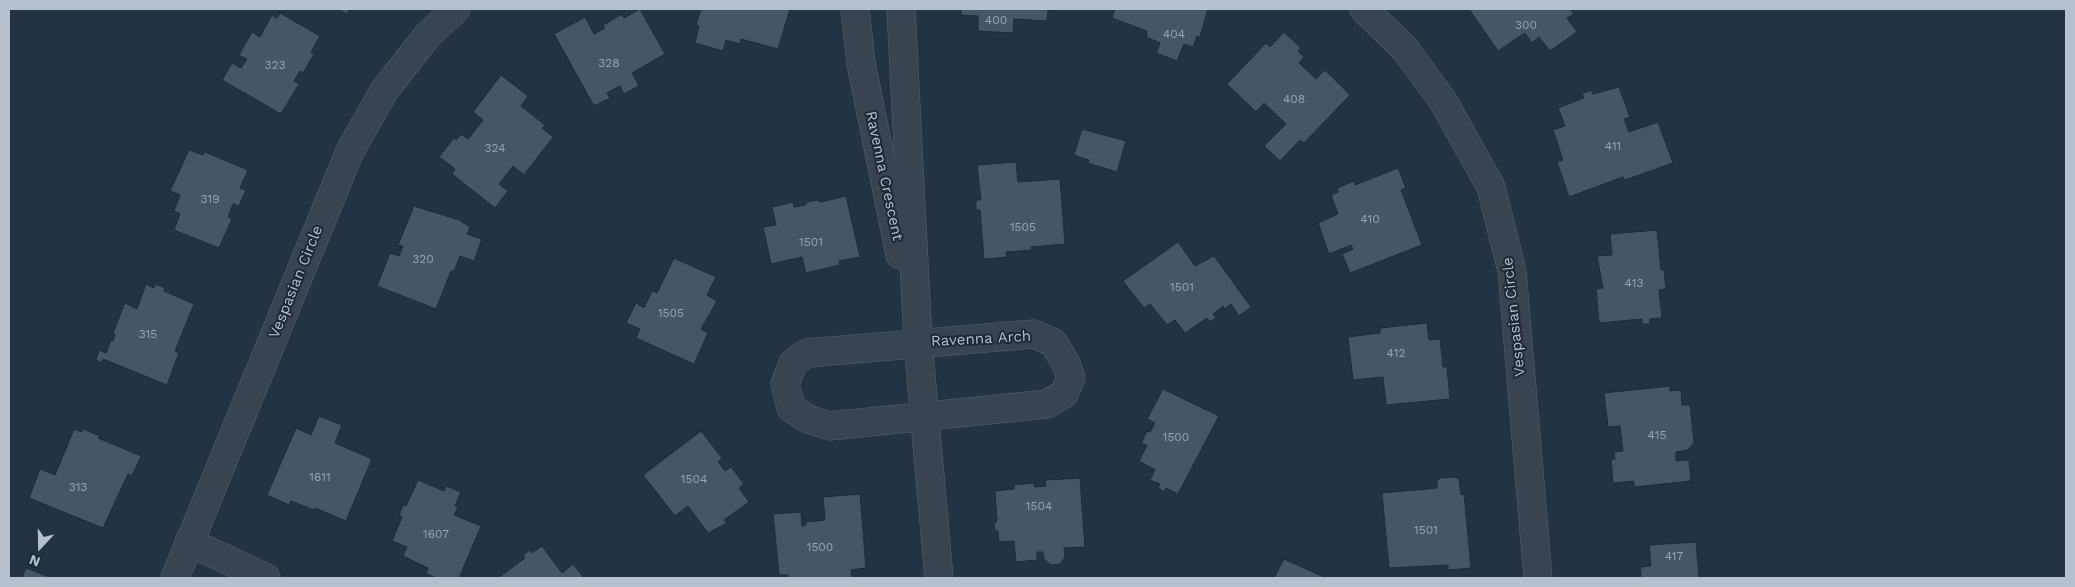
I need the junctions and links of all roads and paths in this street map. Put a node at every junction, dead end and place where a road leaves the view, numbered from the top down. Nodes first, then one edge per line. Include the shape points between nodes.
1 (456, 9) edge
2 (855, 9) edge
3 (902, 9) edge
4 (1364, 9) edge
5 (918, 342) junction
6 (925, 416) junction
7 (190, 542) junction
8 (175, 578) edge
9 (266, 578) edge
10 (939, 578) edge
11 (1538, 578) edge

1 - 7 street, Vespasian Circle via 427,36 384,91 350,151
2 - 5 street, Ravenna Crescent via 861,63
3 - 5 street, Ravenna Crescent
4 - 11 street, Vespasian Circle via 1404,48 1437,93 1491,187 1512,271
5 - 6 street, Ravenna Crescent
5 - 6 street, Ravenna Arch via 807,353 793,363 785,384 791,408 808,419 830,426
5 - 6 street, Ravenna Arch via 1034,334 1054,343 1071,378 1064,394 1047,404
6 - 10 street, Ravenna Crescent
7 - 8 street, Vespasian Circle
7 - 9 street

